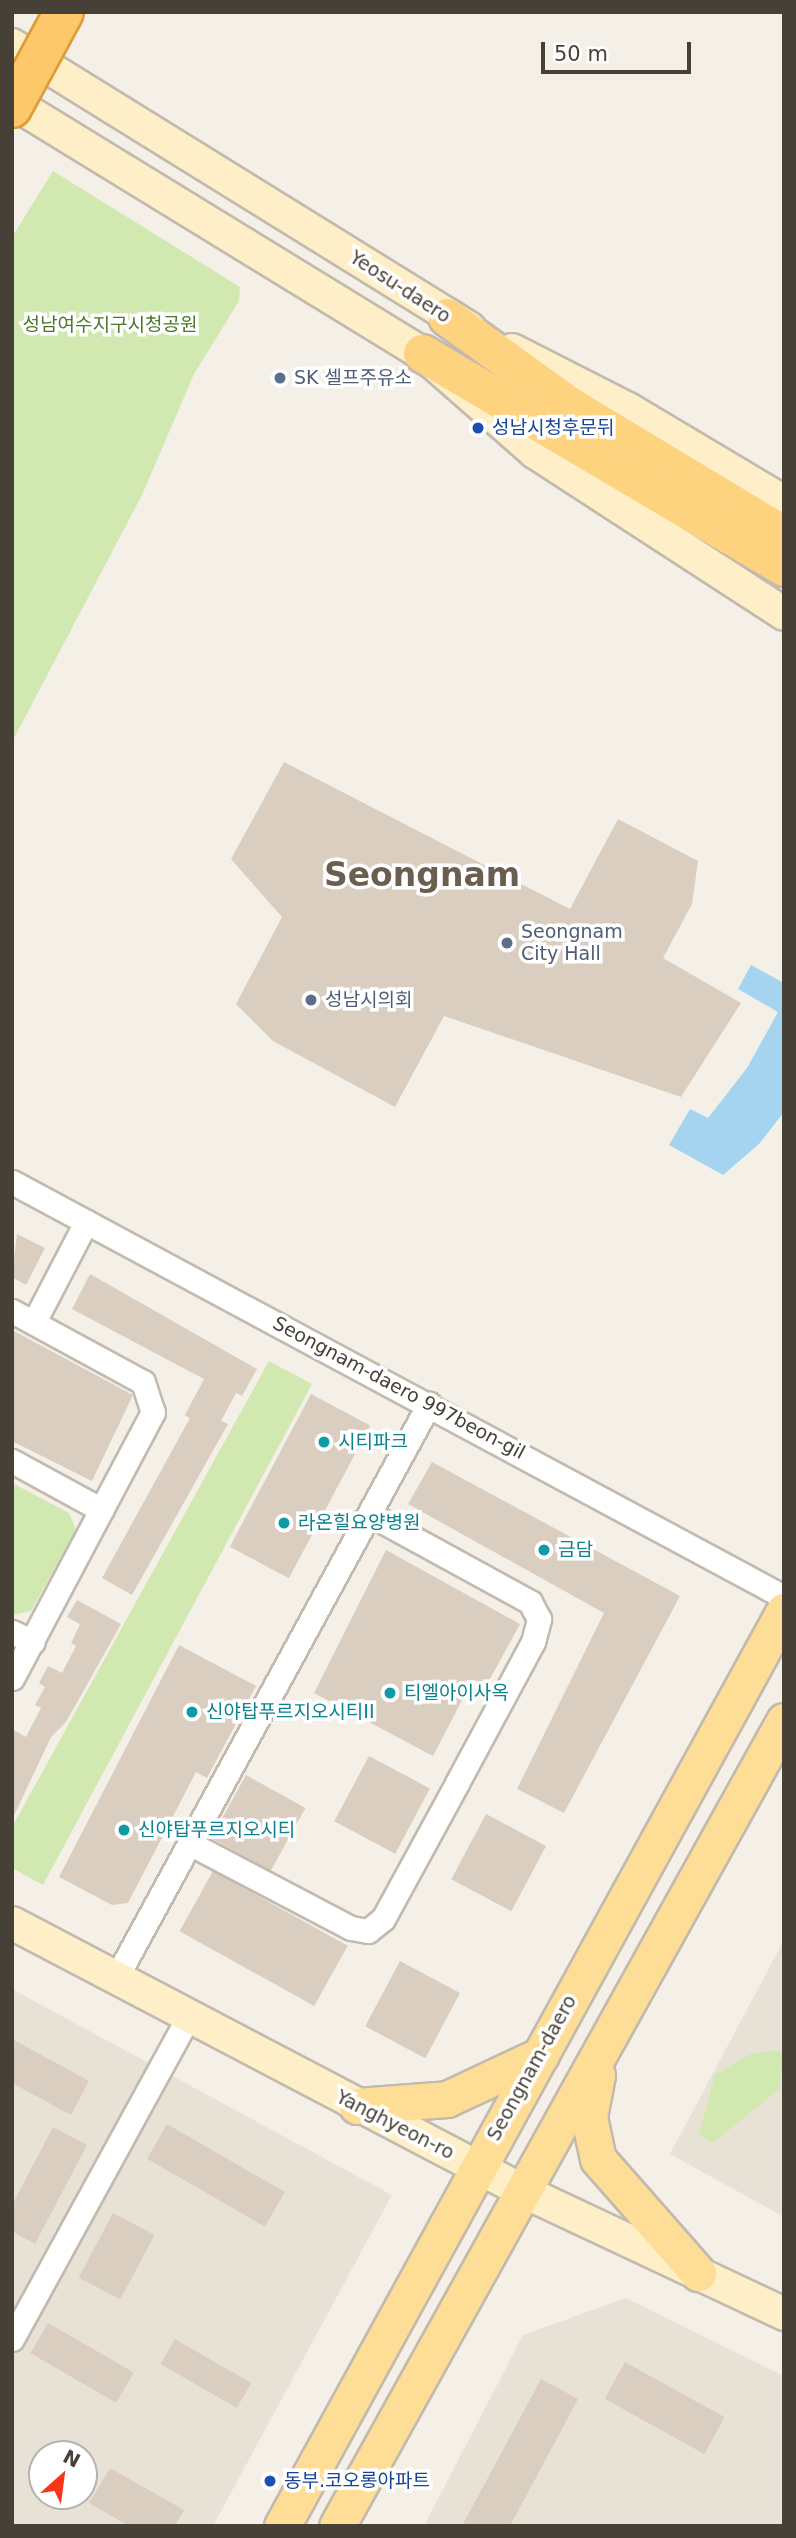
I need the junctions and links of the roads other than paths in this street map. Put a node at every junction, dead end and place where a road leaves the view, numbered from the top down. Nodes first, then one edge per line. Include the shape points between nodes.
1 (64, 12) edge
2 (12, 45) edge
3 (12, 102) edge
4 (12, 108) edge
5 (447, 317) junction
6 (422, 353) junction
7 (784, 502) edge
8 (784, 535) edge
9 (784, 567) edge
10 (784, 614) edge
11 (12, 1182) edge
12 (86, 1222) junction
13 (12, 1311) edge
14 (34, 1322) junction
15 (429, 1404) junction
16 (12, 1461) edge
17 (102, 1510) junction
18 (369, 1514) junction
19 (784, 1597) edge
20 (784, 1611) edge
21 (22, 1637) edge
22 (12, 1678) edge
23 (784, 1721) edge
24 (189, 1843) junction
25 (12, 1923) edge
26 (116, 1978) junction
27 (188, 2018) junction
28 (602, 2050) junction
29 (541, 2055) junction
30 (357, 2106) junction
31 (476, 2168) junction
32 (523, 2191) junction
33 (698, 2273) junction
34 (784, 2314) edge
35 (12, 2339) edge
36 (282, 2526) edge
37 (337, 2526) edge

1 - 4 highway, bridge
2 - 5 main road, Yeosu-daero
3 - 6 main road
5 - 7 main road via 628,408
5 - 8 highway, Yeosu-daero via 567,404
6 - 9 highway
6 - 10 main road via 535,452
11 - 12 street, Seongnam-daero 997beon-gil
12 - 14 street
12 - 15 street, Seongnam-daero 997beon-gil
13 - 14 street
14 - 17 street via 143,1382 153,1412
15 - 18 street
15 - 19 street, Seongnam-daero 997beon-gil
16 - 17 street
17 - 21 street
18 - 24 street
18 - 24 street via 530,1602 539,1619 533,1642 383,1919 368,1931 351,1928
20 - 29 main road, Seongnam-daero
21 - 22 street
23 - 28 main road
24 - 26 street
25 - 26 main road, Yanghyeon-ro
26 - 27 main road, Yanghyeon-ro
27 - 30 main road, Yanghyeon-ro
27 - 35 street
28 - 32 main road
28 - 33 main road via 589,2117 598,2159
29 - 30 main road via 447,2099
29 - 31 main road, Seongnam-daero
30 - 31 main road, Yanghyeon-ro
31 - 32 main road, Yanghyeon-ro
31 - 36 main road, Seongnam-daero
32 - 33 main road, Yanghyeon-ro
32 - 37 main road
33 - 34 main road, Yanghyeon-ro

